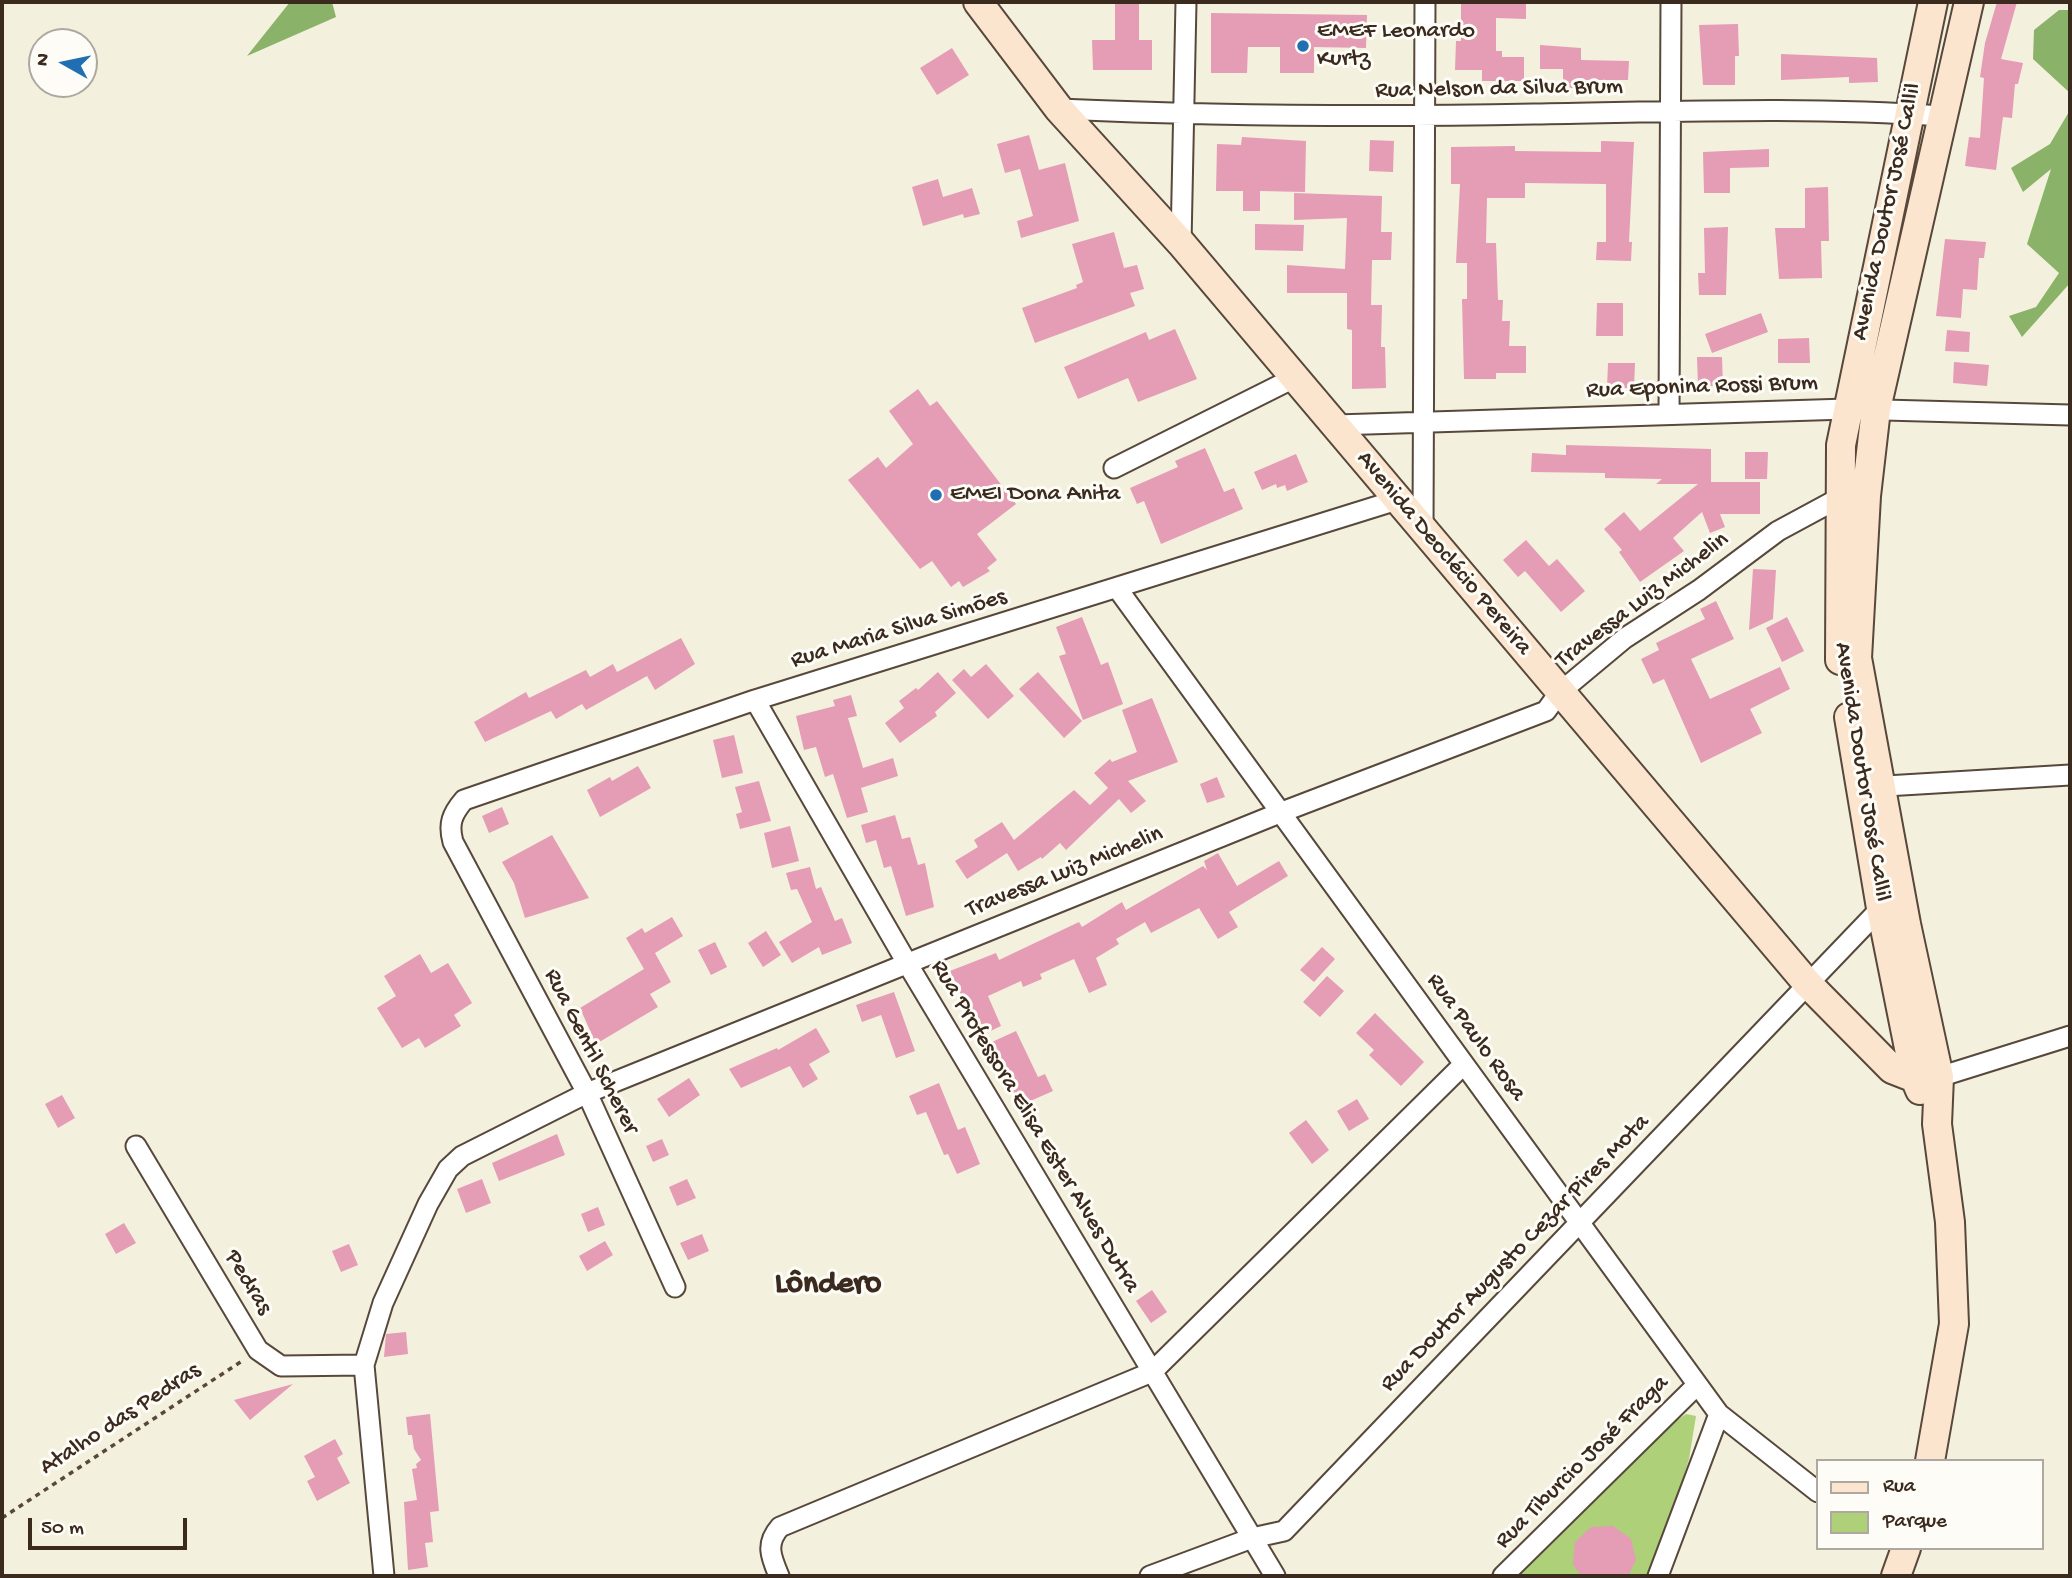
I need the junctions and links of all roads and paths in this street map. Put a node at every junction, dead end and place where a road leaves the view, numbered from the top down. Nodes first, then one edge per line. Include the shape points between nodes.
1 (978, 2) edge
2 (1186, 2) edge
3 (1425, 2) edge
4 (1671, 2) edge
5 (1933, 2) edge
6 (1969, 2) edge
7 (1059, 109) junction
8 (1670, 112) junction
9 (1186, 114) junction
10 (1908, 114) junction
11 (1424, 116) junction
12 (1941, 116) junction
13 (1181, 243) junction
14 (1296, 377) junction
15 (1847, 409) junction
16 (1876, 410) junction
17 (1669, 414) junction
18 (2070, 415) edge
19 (1424, 420) junction
20 (1336, 425) junction
21 (1114, 468) dead end
22 (1854, 496) junction
23 (1397, 500) junction
24 (1423, 529) junction
25 (1117, 588) junction
26 (1559, 693) junction
27 (755, 700) junction
28 (2070, 775) edge
29 (1871, 787) junction
30 (1282, 812) junction
31 (453, 842) joint
32 (1881, 908) junction
33 (907, 963) junction
34 (1807, 983) junction
35 (2070, 1036) edge
36 (1464, 1064) junction
37 (1927, 1078) junction
38 (587, 1094) junction
39 (136, 1146) dead end
40 (1579, 1226) junction
41 (675, 1287) dead end
42 (258, 1350) junction
43 (364, 1365) junction
44 (1152, 1372) junction
45 (1697, 1385) junction
46 (1719, 1414) junction
47 (1930, 1459) edge
48 (1816, 1490) edge
49 (2, 1518) edge
50 (1252, 1538) junction
51 (384, 1576) edge
52 (779, 1576) edge
53 (1150, 1576) edge
54 (1275, 1576) edge
55 (1503, 1576) edge
56 (1658, 1576) edge

1 - 7 main road, Avenida Deoclécio Pereira
2 - 9 street
3 - 11 street
4 - 8 street
5 - 10 main road, Avenida Doutor José Callil
6 - 12 main road, Avenida Doutor José Callil
7 - 9 street, Rua Nelson da Silva Brum
7 - 13 main road, Avenida Deoclécio Pereira
8 - 10 street, Rua Nelson da Silva Brum
8 - 11 street, Rua Nelson da Silva Brum
8 - 17 street
9 - 11 street, Rua Nelson da Silva Brum
9 - 13 street
10 - 12 street, Rua Nelson da Silva Brum
10 - 15 main road, Avenida Doutor José Callil
11 - 19 street
12 - 16 main road, Avenida Doutor José Callil
13 - 14 main road, Avenida Deoclécio Pereira
14 - 20 main road, Avenida Deoclécio Pereira
14 - 21 street
15 - 16 street, Rua Eponina Rossi Brum
15 - 17 street, Rua Eponina Rossi Brum
15 - 22 main road, Avenida Doutor José Callil via 1840,445
16 - 18 street, Rua Eponina Rossi Brum
16 - 22 main road, Avenida Doutor José Callil
17 - 19 street, Rua Eponina Rossi Brum
19 - 20 street, Rua Eponina Rossi Brum
19 - 24 street
20 - 23 main road, Avenida Deoclécio Pereira
22 - 26 street, Travessa Luiz Michelin via 1778,531 1625,638
22 - 29 main road, Avenida Doutor José Callil via 1838,557 1840,666
23 - 24 main road, Avenida Deoclécio Pereira
23 - 25 street, Rua Maria Silva Simões
24 - 26 main road, Avenida Deoclécio Pereira
25 - 27 street, Rua Maria Silva Simões
25 - 30 street, Rua Paulo Rosa
26 - 30 street, Travessa Luiz Michelin via 1546,711
26 - 34 main road, Avenida Deoclécio Pereira
27 - 31 street, Rua Maria Silva Simões via 464,800 453,813
27 - 33 street, Rua Professora Elisa Ester Alves Dutra
28 - 29 street
29 - 32 main road, Avenida Doutor José Callil
29 - 37 main road, Avenida Doutor José Callil via 1906,924
30 - 33 street, Travessa Luiz Michelin
30 - 36 street, Rua Paulo Rosa
31 - 38 street, Rua Gentil Scherer
32 - 34 street, Rua Doutor Augusto Cezar Pires Mota
32 - 37 main road, Avenida Doutor José Callil
33 - 38 street, Travessa Luiz Michelin
33 - 44 street, Rua Professora Elisa Ester Alves Dutra
34 - 37 main road, Avenida Deoclécio Pereira via 1892,1069
34 - 40 street, Rua Doutor Augusto Cezar Pires Mota
35 - 37 street
36 - 40 street, Rua Paulo Rosa
36 - 44 street
37 - 47 main road, Avenida Doutor José Callil via 1950,1222 1954,1324
38 - 41 street, Rua Gentil Scherer
38 - 43 street, Travessa Luiz Michelin via 462,1156 448,1169 383,1303
39 - 42 street, Pedras
40 - 45 street, Rua Paulo Rosa
40 - 50 street, Rua Doutor Augusto Cezar Pires Mota via 1284,1531
42 - 43 street, Pedras via 281,1366
42 - 49 path, Atalho das Pedras
43 - 51 street
44 - 50 street, Rua Professora Elisa Ester Alves Dutra
44 - 52 street via 780,1527 773,1535 770,1555
45 - 46 street, Rua Paulo Rosa
45 - 55 street, Rua Tiburcio José Fraga
46 - 48 street, Rua Paulo Rosa
46 - 56 street
50 - 53 street, Rua Doutor Augusto Cezar Pires Mota
50 - 54 street, Rua Professora Elisa Ester Alves Dutra

